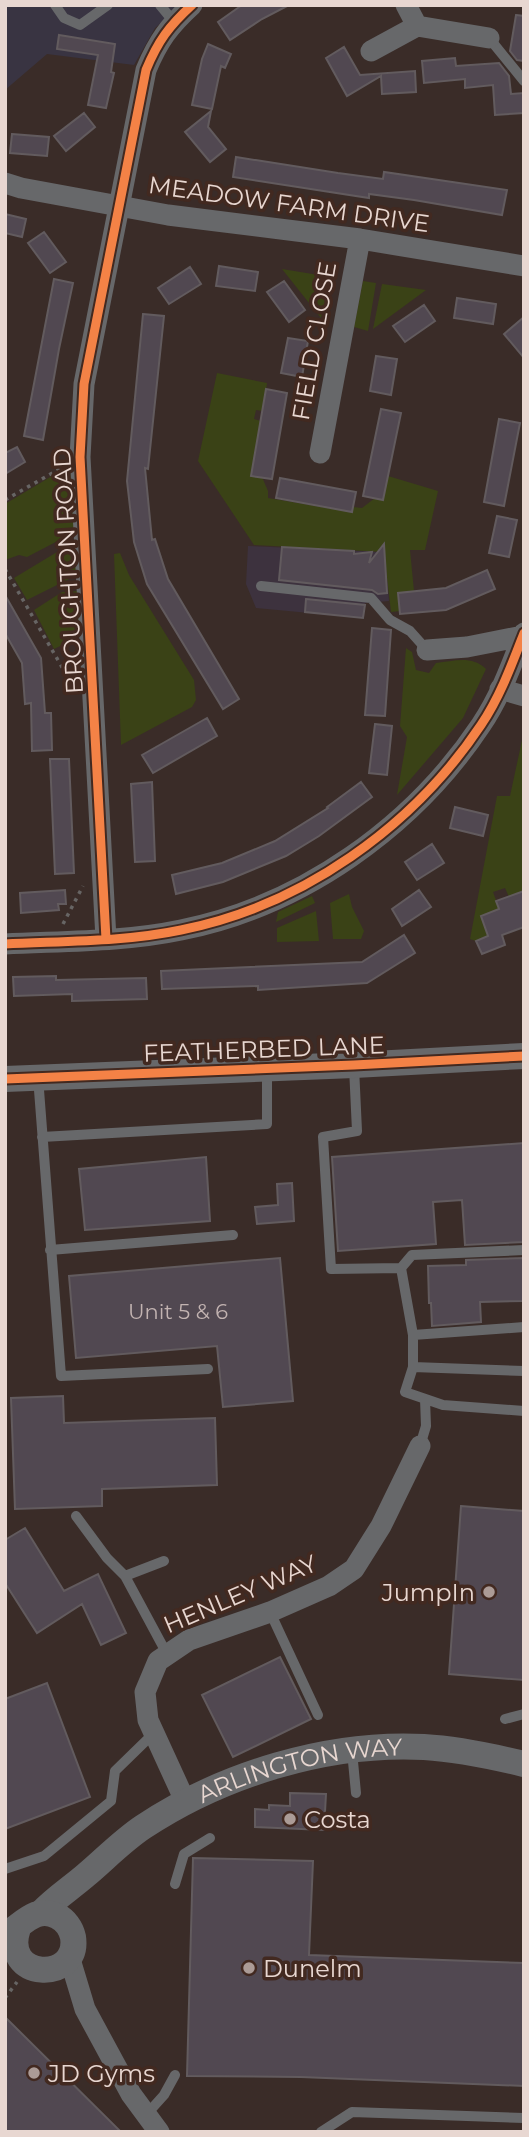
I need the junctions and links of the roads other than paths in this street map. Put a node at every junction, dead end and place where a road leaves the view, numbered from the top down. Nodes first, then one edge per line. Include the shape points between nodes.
1 (55, 5) edge
2 (108, 5) edge
3 (192, 5) edge
4 (406, 5) edge
5 (167, 13) edge
6 (417, 26) junction
7 (489, 38) joint
8 (371, 51) dead end
9 (524, 81) edge
10 (5, 183) edge
11 (119, 205) junction
12 (360, 239) junction
13 (524, 267) edge
14 (320, 453) dead end
15 (261, 586) dead end
16 (523, 635) edge
17 (485, 644) junction
18 (427, 650) joint
19 (504, 682) junction
20 (524, 696) edge
21 (106, 939) junction
22 (5, 944) edge
23 (524, 1056) edge
24 (354, 1065) junction
25 (267, 1068) junction
26 (38, 1077) junction
27 (5, 1079) edge
28 (42, 1137) junction
29 (233, 1236) dead end
30 (50, 1250) junction
31 (524, 1250) edge
32 (401, 1268) junction
33 (524, 1327) edge
34 (413, 1335) junction
35 (413, 1367) junction
36 (208, 1369) dead end
37 (524, 1371) edge
38 (425, 1399) junction
39 (524, 1411) edge
40 (420, 1446) joint
41 (76, 1516) dead end
42 (164, 1561) dead end
43 (125, 1576) junction
44 (270, 1612) junction
45 (167, 1654) junction
46 (524, 1714) edge
47 (318, 1715) dead end
48 (505, 1719) dead end
49 (154, 1733) junction
50 (352, 1751) junction
51 (524, 1764) edge
52 (356, 1793) dead end
53 (186, 1802) junction
54 (210, 1838) dead end
55 (97, 1866) junction
56 (5, 1869) edge
57 (175, 1884) dead end
58 (41, 1913) junction
59 (69, 1926) junction
60 (12, 1932) edge
61 (36, 1967) edge
62 (175, 2075) dead end
63 (146, 2115) junction
64 (524, 2118) edge
65 (159, 2132) edge
66 (321, 2132) edge

1 - 2 lane via 64,18 80,25
3 - 5 street, BROUGHTON ROAD
4 - 6 street
5 - 11 street, BROUGHTON ROAD via 146,70
6 - 7 street
6 - 8 street
7 - 9 lane
10 - 11 street, MEADOW FARM DRIVE
11 - 12 street, MEADOW FARM DRIVE
11 - 21 street, BROUGHTON ROAD via 84,384 80,457
12 - 13 street, MEADOW FARM DRIVE
12 - 14 street, FIELD CLOSE
15 - 18 lane via 371,598
16 - 17 street
16 - 19 street
17 - 18 street
17 - 19 street
19 - 20 street
19 - 21 street via 480,726 431,786 398,821 344,861 290,892 227,918 180,931
21 - 22 street
23 - 24 street, FEATHERBED LANE
24 - 25 street, FEATHERBED LANE
24 - 32 lane via 357,1131 323,1136 331,1269
25 - 26 street, FEATHERBED LANE
25 - 28 lane via 267,1124
26 - 27 street, FEATHERBED LANE
26 - 28 lane
28 - 30 lane
29 - 30 lane
30 - 36 lane via 61,1377
31 - 32 lane via 412,1255
32 - 34 lane
33 - 34 lane
34 - 35 lane
35 - 37 lane
35 - 38 lane via 405,1392
38 - 39 lane via 443,1405
38 - 40 lane via 426,1426
40 - 44 street, HENLEY WAY via 354,1569 329,1586
41 - 43 lane
42 - 43 lane
43 - 45 lane
44 - 45 street, HENLEY WAY via 189,1640
44 - 47 lane
45 - 49 street, HENLEY WAY via 158,1661 145,1692
46 - 48 lane
49 - 53 street, HENLEY WAY
49 - 56 lane via 115,1771 111,1801 44,1856
50 - 51 street, ARLINGTON WAY via 424,1747
50 - 52 lane
50 - 53 street, ARLINGTON WAY via 276,1765
53 - 55 street, ARLINGTON WAY via 142,1828
54 - 57 lane via 184,1854
55 - 58 street, ARLINGTON WAY
55 - 59 street, ARLINGTON WAY via 71,1913
58 - 59 street via 57,1915
58 - 60 street, ARLINGTON WAY via 27,1917
59 - 61 street, ARLINGTON WAY via 73,1947
60 - 61 street, ARLINGTON WAY via 19,1958
61 - 63 street, ARLINGTON WAY via 85,2009
62 - 63 lane
63 - 65 street, ARLINGTON WAY
64 - 66 lane via 352,2112

